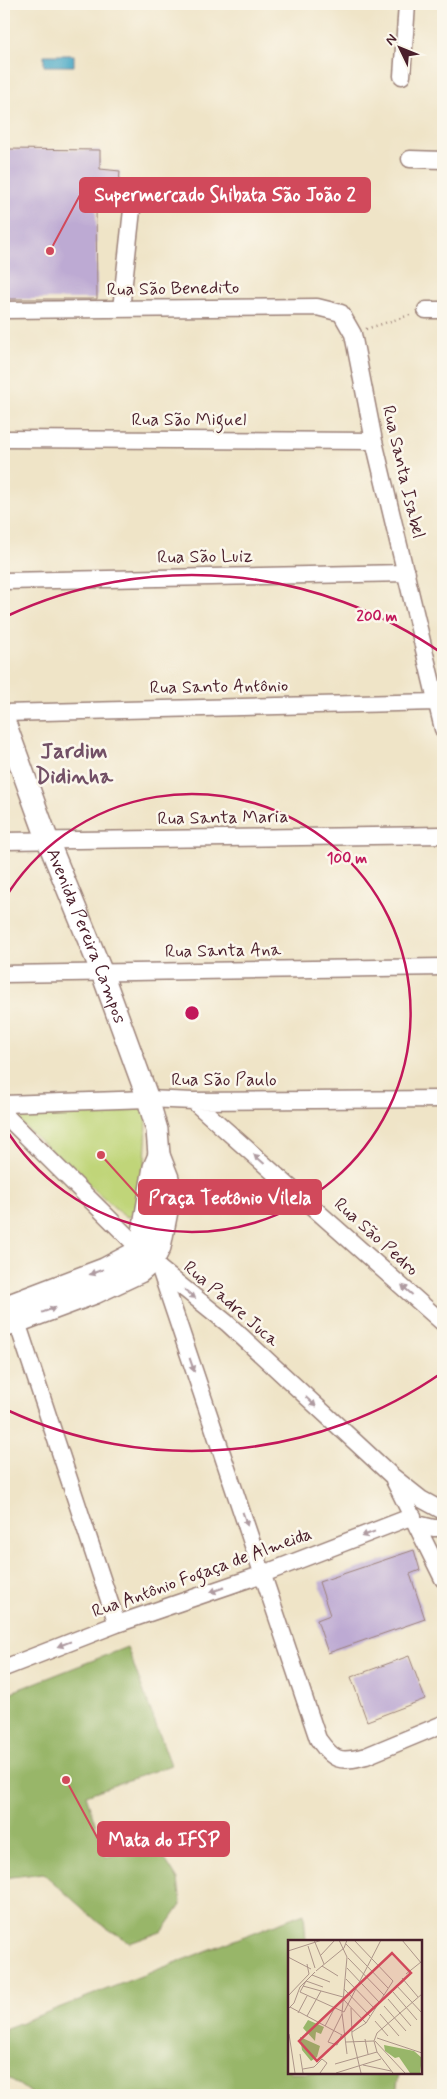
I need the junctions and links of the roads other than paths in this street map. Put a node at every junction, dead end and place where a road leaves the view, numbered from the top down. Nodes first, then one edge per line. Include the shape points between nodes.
1 (407, 4) edge
2 (402, 76) dead end
3 (410, 159) dead end
4 (443, 160) edge
5 (134, 192) dead end
6 (121, 309) junction
7 (4, 310) edge
8 (426, 310) road end
9 (443, 310) edge
10 (342, 313) joint
11 (4, 439) edge
12 (374, 441) junction
13 (407, 573) junction
14 (4, 581) edge
15 (436, 702) junction
16 (4, 713) edge
17 (4, 720) edge
18 (443, 729) edge
19 (443, 835) edge
20 (48, 841) junction
21 (4, 842) edge
22 (443, 967) edge
23 (4, 974) edge
24 (102, 974) junction
25 (148, 1099) junction
26 (443, 1099) edge
27 (193, 1101) junction
28 (4, 1104) edge
29 (4, 1114) edge
30 (151, 1260) junction
31 (8, 1319) edge
32 (443, 1323) edge
33 (392, 1476) junction
34 (443, 1512) edge
35 (415, 1520) junction
36 (443, 1528) edge
37 (264, 1574) junction
38 (443, 1579) edge
39 (117, 1624) junction
40 (4, 1668) edge
41 (443, 1724) edge

1 - 2 street
3 - 4 street
5 - 6 street
6 - 7 street, Rua São Benedito
6 - 10 street, Rua São Benedito via 317,307
8 - 9 street
10 - 12 street, Rua Santa Isabel via 353,334
11 - 12 street, Rua São Miguel
12 - 13 street, Rua Santa Isabel
13 - 14 street, Rua São Luiz
13 - 15 street, Rua Santa Isabel
15 - 16 street, Rua Santo Antônio
15 - 18 street, Rua Santa Isabel
17 - 20 main road, Avenida Pereira Campos
19 - 20 street, Rua Santa Maria
20 - 21 street, Rua Santa Maria
20 - 24 main road, Avenida Pereira Campos
22 - 24 street, Rua Santa Ana
23 - 24 street, Rua Santa Ana
24 - 25 main road, Avenida Pereira Campos
25 - 27 street, Rua São Paulo
25 - 28 street, Rua São Paulo
25 - 30 main road, Avenida Pereira Campos via 157,1130 159,1155 168,1178 164,1233
26 - 27 street, Rua São Paulo
32 -> 27 street, Rua São Pedro
29 - 30 street, Rua Padre Juca
30 - 31 main road via 104,1269
30 -> 33 street, Rua Padre Juca via 226,1323
30 -> 37 street
31 - 39 street
33 - 34 street, Rua Padre Juca
33 - 35 street
35 - 36 street
35 -> 37 street, Rua Antônio Fogaça de Almeida
35 - 38 street
37 -> 39 street, Rua Antônio Fogaça de Almeida
37 - 41 street via 318,1739 327,1752 338,1760 366,1756
39 -> 40 street, Rua Antônio Fogaça de Almeida

